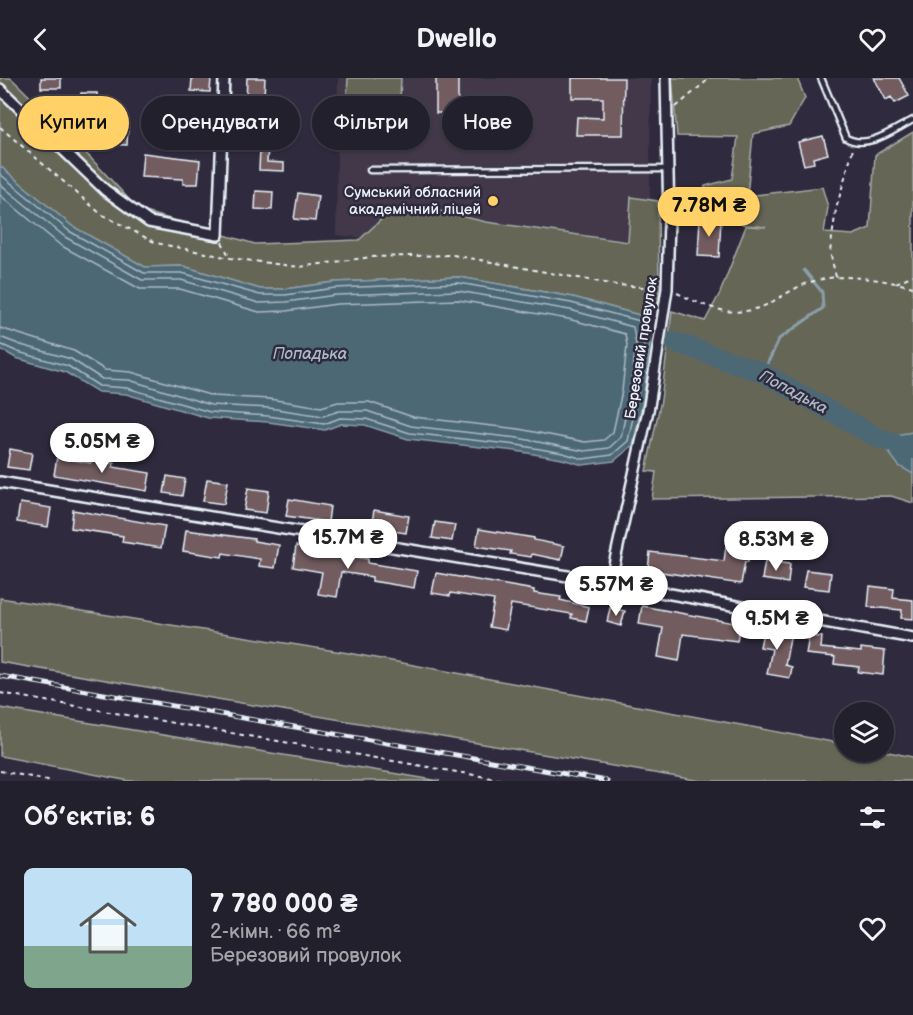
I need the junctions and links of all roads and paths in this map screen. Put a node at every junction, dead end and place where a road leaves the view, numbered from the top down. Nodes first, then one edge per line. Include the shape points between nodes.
1 (224, 78) edge
2 (666, 78) edge
3 (710, 78) edge
4 (821, 78) edge
5 (0, 88) edge
6 (666, 115) junction
7 (913, 120) edge
8 (0, 127) edge
9 (854, 142) junction
10 (668, 169) junction
11 (370, 170) dead end
12 (218, 235) junction
13 (230, 258) junction
14 (913, 275) edge
15 (836, 277) junction
16 (896, 283) junction
17 (913, 287) edge
18 (667, 289) junction
19 (0, 482) edge
20 (610, 583) junction
21 (913, 638) edge
22 (0, 693) edge
23 (0, 771) edge
24 (52, 781) edge
25 (509, 781) edge

1 - 12 street
2 - 6 street, Березовий провулок
3 - 6 path
4 - 9 lane via 846,138
5 - 12 street via 105,190 149,222
6 - 10 street, Березовий провулок
7 - 9 lane via 871,141
8 - 13 path via 101,214 156,243
9 - 15 path via 836,210 830,252
10 - 11 lane
10 - 18 street, Березовий провулок
12 - 13 path
13 - 18 path via 299,267 371,257 453,255 616,285
14 - 16 path
15 - 16 path
15 - 18 path via 795,288 771,303 742,313 712,309
16 - 17 path
18 - 20 street, Березовий провулок via 649,406
19 - 20 street
20 - 21 street
22 - 25 path
23 - 24 path

